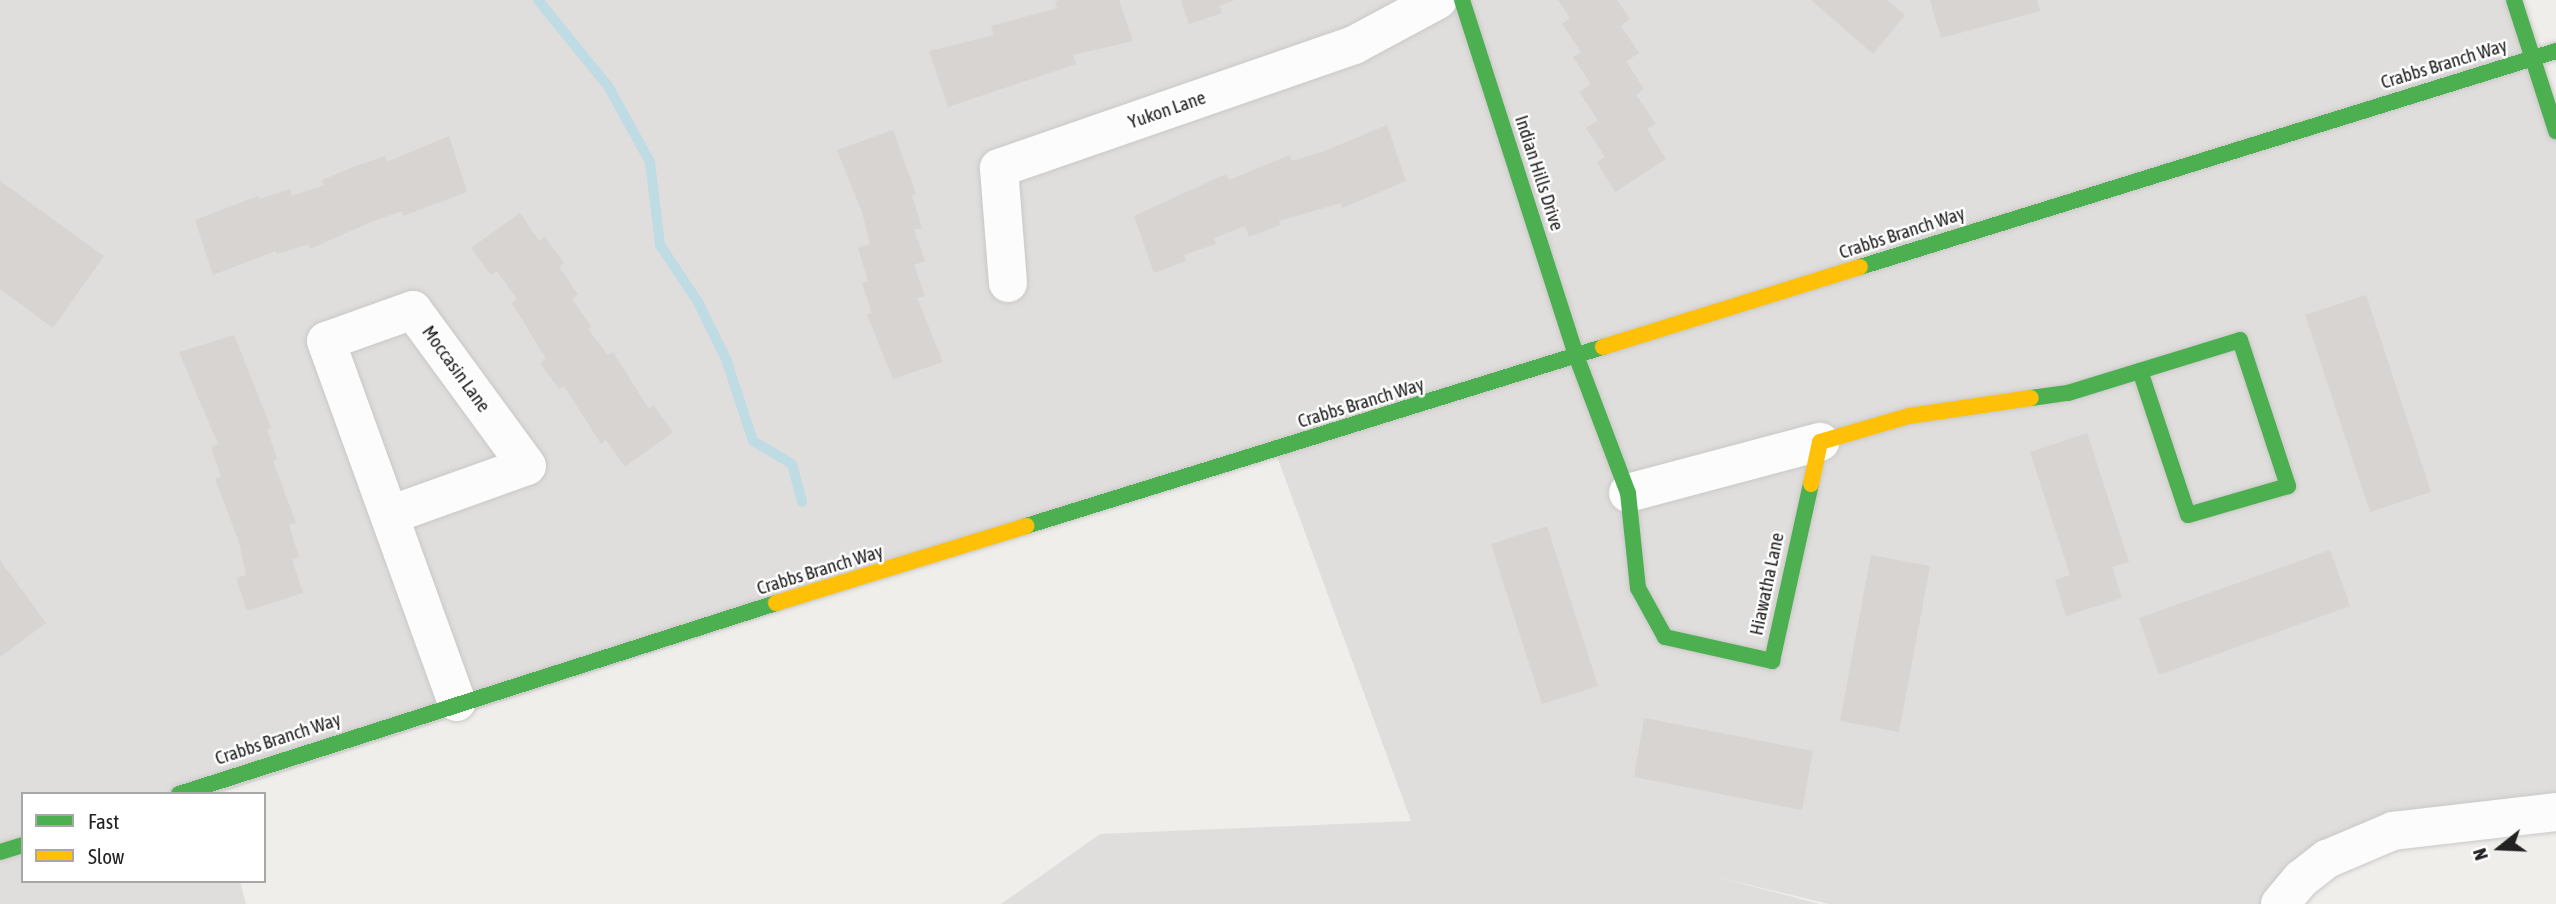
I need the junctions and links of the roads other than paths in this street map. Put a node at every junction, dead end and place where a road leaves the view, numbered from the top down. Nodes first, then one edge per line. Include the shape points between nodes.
1 (1438, 0) edge
2 (1462, 0) edge
3 (2514, 0) edge
4 (2556, 51) edge
5 (2533, 58) junction
6 (2556, 131) edge
7 (1008, 283) dead end
8 (1577, 358) junction
9 (2140, 371) junction
10 (1820, 442) junction
11 (1629, 493) junction
12 (390, 514) junction
13 (457, 702) junction
14 (185, 792) edge
15 (2556, 812) edge
16 (21, 846) edge
17 (0, 852) edge
18 (2280, 904) edge

1 - 7 street, Yukon Lane via 1354,45 999,168
2 - 8 street, Indian Hills Drive
3 - 5 street
4 - 5 street, Crabbs Branch Way
5 - 6 street
5 - 8 street, Crabbs Branch Way
8 - 11 street, Hiawatha Lane
8 - 13 street, Crabbs Branch Way
9 - 9 street via 2240,340 2288,486 2188,515
9 - 10 street via 2068,393 1909,416
10 - 11 street
10 - 11 street, Hiawatha Lane via 1772,661 1665,637 1639,588
12 - 12 street, Moccasin Lane via 326,341 413,310 527,466
12 - 13 street, Moccasin Lane
13 - 14 street, Crabbs Branch Way
15 - 18 street via 2393,831 2327,859 2301,879
16 - 17 street

